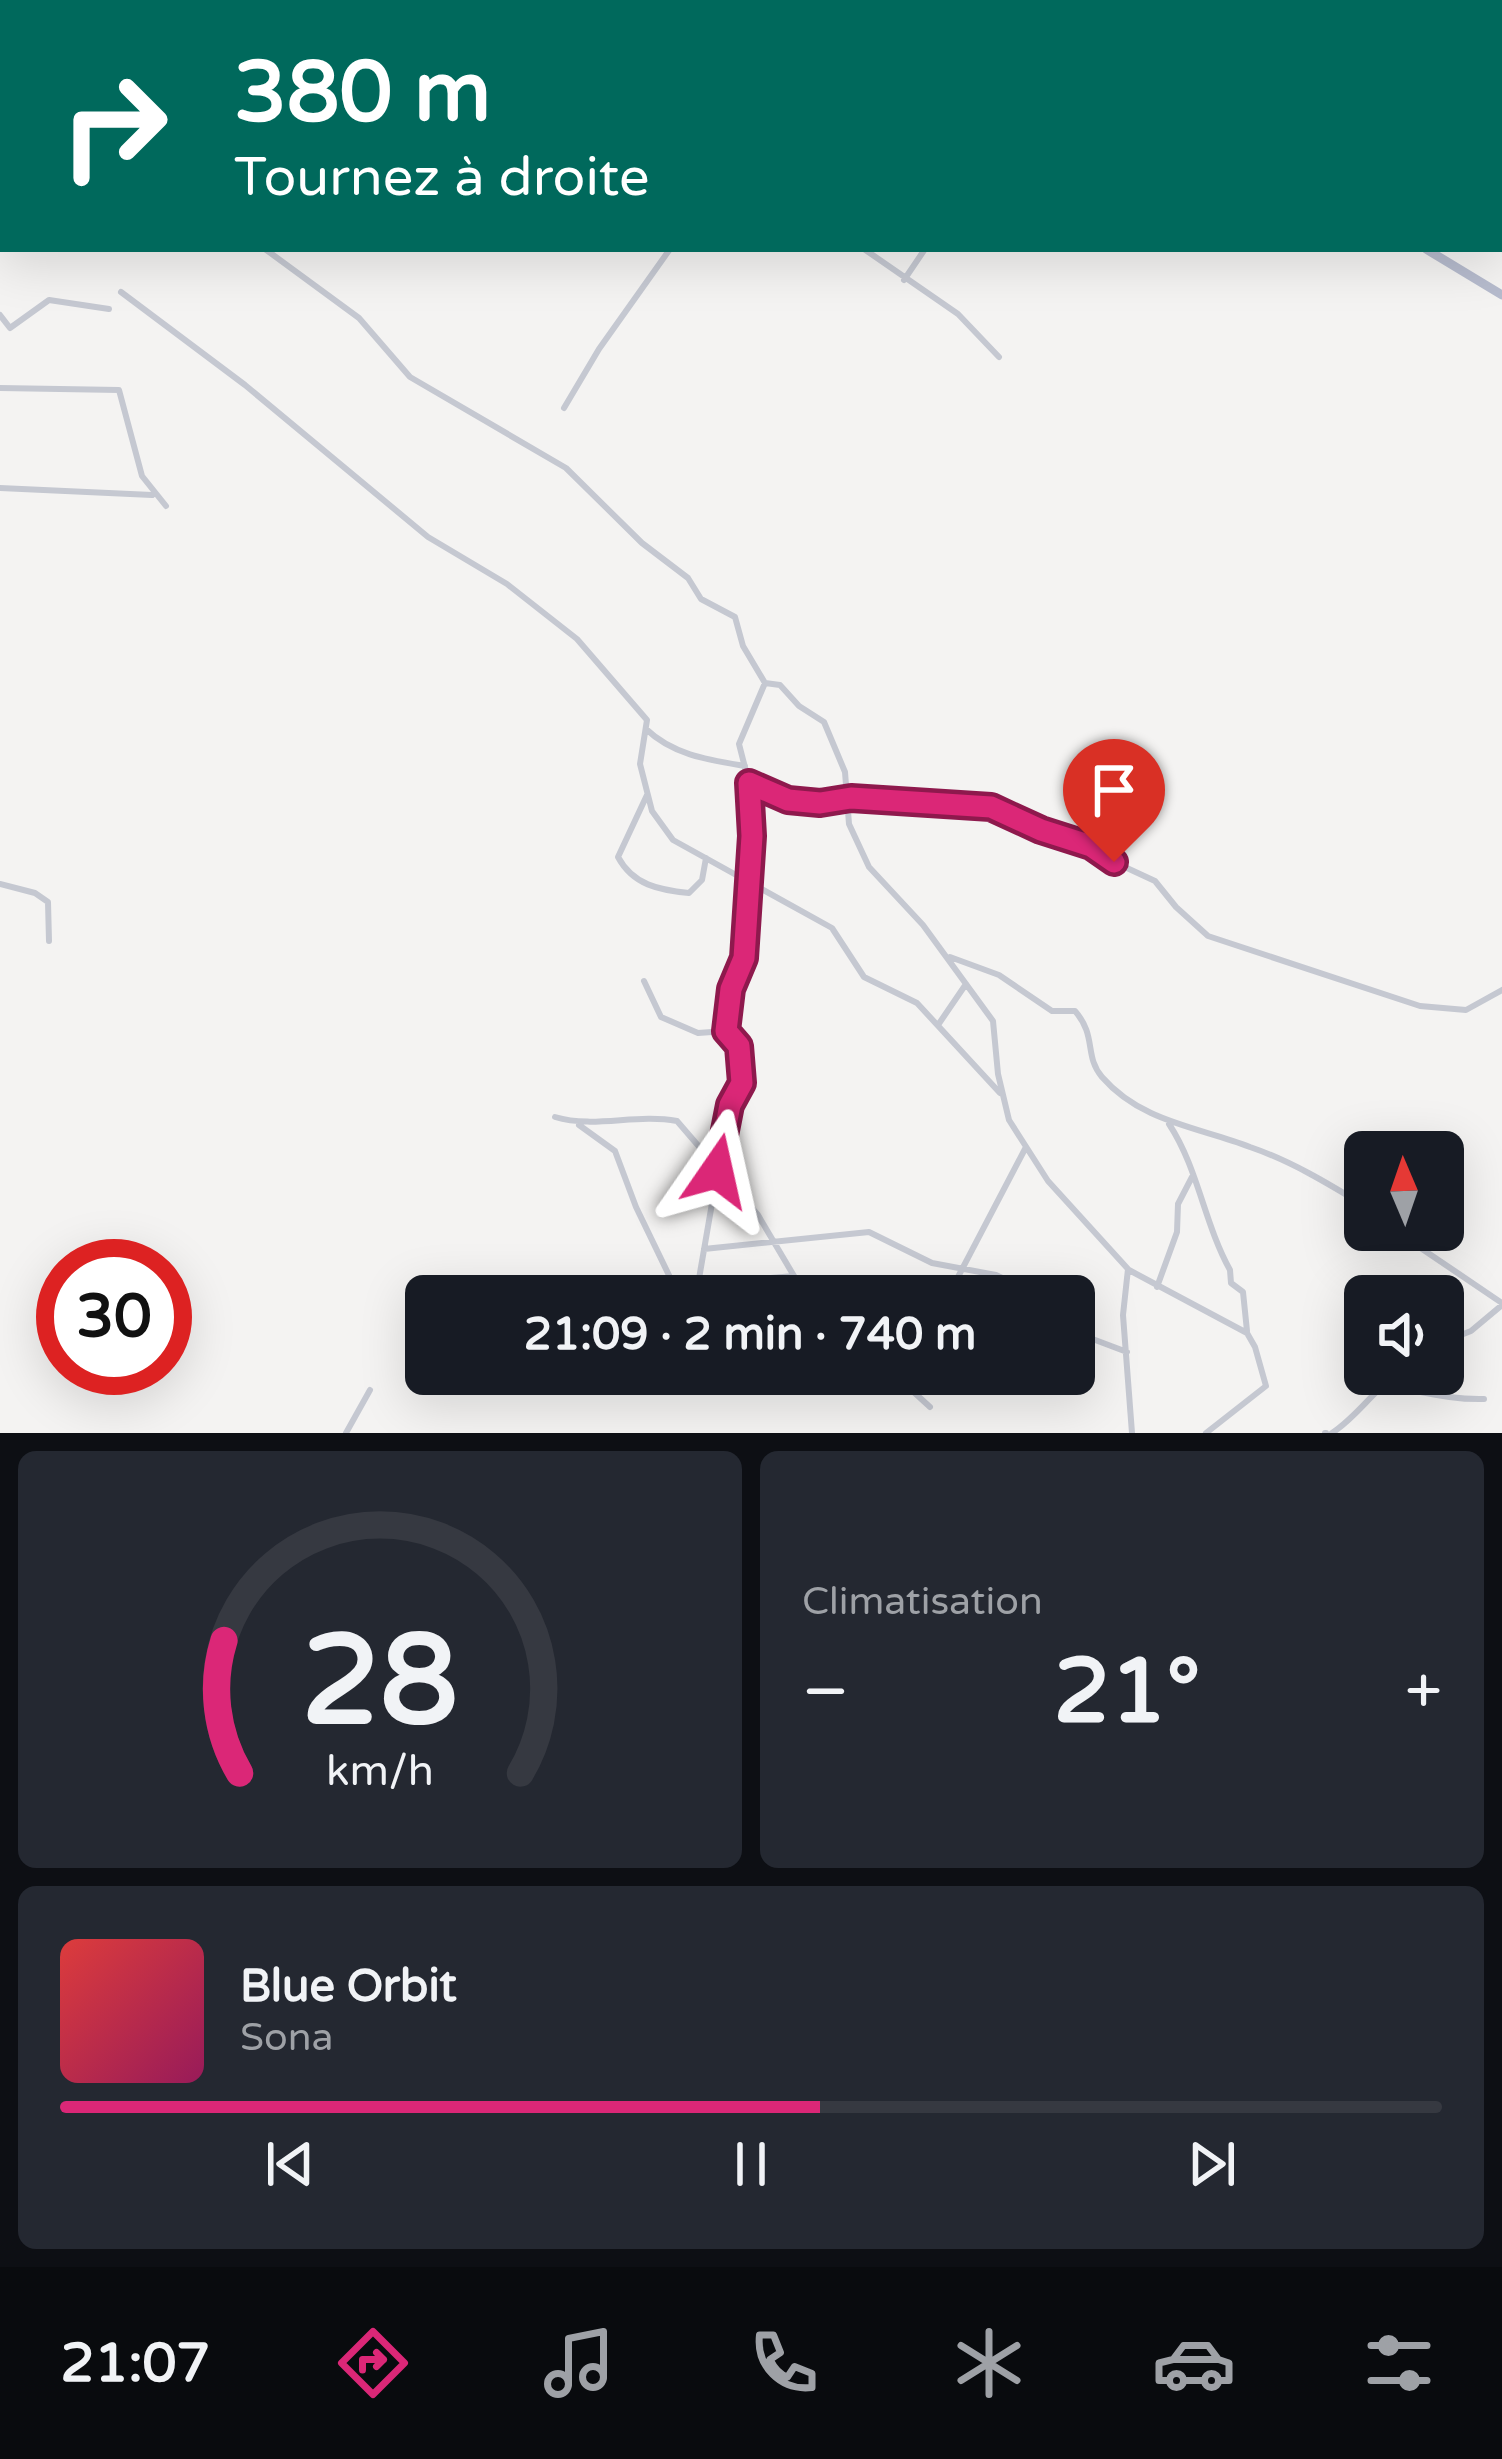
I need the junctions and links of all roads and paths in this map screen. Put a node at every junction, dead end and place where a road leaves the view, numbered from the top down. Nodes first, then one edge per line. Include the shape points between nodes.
1 (269, 252) edge
2 (668, 252) edge
3 (868, 252) edge
4 (923, 252) edge
5 (1431, 252) edge
6 (904, 280) junction
7 (121, 292) dead end
8 (1502, 295) edge
9 (109, 309) dead end
10 (0, 315) edge
11 (999, 357) dead end
12 (0, 388) edge
13 (564, 408) dead end
14 (0, 488) edge
15 (156, 496) junction
16 (166, 506) dead end
17 (765, 683) junction
18 (646, 729) junction
19 (745, 766) junction
20 (749, 783) junction
21 (648, 792) junction
22 (845, 798) junction
23 (706, 858) junction
24 (747, 878) junction
25 (0, 884) edge
26 (50, 941) dead end
27 (947, 956) junction
28 (644, 981) dead end
29 (968, 982) junction
30 (1502, 990) edge
31 (938, 1025) junction
32 (726, 1031) junction
33 (1003, 1095) junction
34 (555, 1118) dead end
35 (1167, 1121) junction
36 (576, 1123) junction
37 (1026, 1147) junction
38 (717, 1171) junction
39 (1192, 1177) junction
40 (1344, 1195) edge
41 (775, 1243) junction
42 (704, 1250) junction
43 (1425, 1251) edge
44 (964, 1268) junction
45 (1128, 1269) junction
46 (668, 1275) edge
47 (700, 1275) edge
48 (793, 1275) edge
49 (960, 1275) edge
50 (996, 1275) edge
51 (1157, 1287) junction
52 (1502, 1304) edge
53 (1247, 1333) junction
54 (1464, 1333) edge
55 (1095, 1340) edge
56 (1126, 1352) junction
57 (370, 1390) dead end
58 (917, 1395) edge
59 (1374, 1395) edge
60 (1432, 1395) edge
61 (1484, 1399) dead end
62 (930, 1407) dead end
63 (346, 1433) edge
64 (1132, 1433) edge
65 (1207, 1433) edge
66 (1328, 1433) edge

1 - 17 street via 359,318 410,377 566,468 688,578 700,599 735,616
2 - 13 street
3 - 6 street
4 - 6 street
5 - 8 main road
6 - 11 street via 958,314
7 - 18 street via 428,537 578,639
9 - 10 street via 49,300 10,328
12 - 15 street via 118,390 142,476
14 - 15 street
15 - 16 street
17 - 19 street via 740,744
17 - 22 street via 780,685 824,722 845,772
18 - 19 street via 696,757
18 - 21 street via 640,764
19 - 20 street
20 - 22 street via 788,800
20 - 24 street
21 - 23 street via 673,840
21 - 23 street via 618,857 625,869 654,890 689,893
22 - 27 street via 869,867
22 - 30 street via 991,807 1155,881 1208,936 1420,1006 1466,1010
23 - 24 street
24 - 31 street via 832,928 864,977 917,1003
24 - 32 street via 744,958
25 - 26 street via 48,902
27 - 29 street
27 - 35 street via 999,975 1052,1011 1075,1011 1090,1028 1102,1076
28 - 32 street via 661,1017 698,1034
29 - 31 street
29 - 33 street via 992,1021
31 - 33 street
32 - 38 street via 739,1046 742,1083
33 - 37 street
34 - 36 street
35 - 39 street
35 - 40 street via 1269,1154
36 - 38 street via 677,1121
36 - 46 street via 615,1151
37 - 44 street
37 - 45 street
38 - 41 street
38 - 42 street
39 - 51 street
39 - 53 street via 1231,1283 1243,1292
41 - 42 street
41 - 44 street via 868,1232 932,1263
41 - 48 street
42 - 47 street
43 - 52 street
44 - 49 street
44 - 50 street
45 - 51 street
45 - 56 street
51 - 53 street
52 - 54 street
53 - 65 street via 1266,1387
55 - 56 street
56 - 64 street
57 - 63 street
58 - 62 street
59 - 66 street
60 - 61 street

